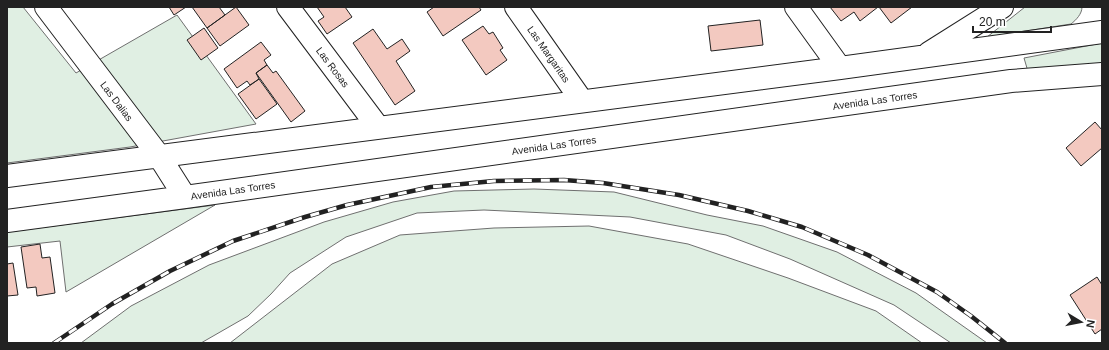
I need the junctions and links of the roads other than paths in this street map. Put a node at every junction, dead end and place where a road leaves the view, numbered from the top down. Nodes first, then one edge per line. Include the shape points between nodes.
1 (46, 7) edge
2 (288, 7) edge
3 (516, 7) edge
4 (796, 7) edge
5 (1002, 7) edge
6 (1102, 32) edge
7 (923, 57) junction
8 (840, 68) junction
9 (1102, 74) edge
10 (582, 101) junction
11 (378, 127) junction
12 (159, 156) junction
13 (7, 176) edge
14 (185, 197) junction
15 (7, 221) edge

1 - 12 street, Las Dalias
2 - 11 street, Las Rosas
3 - 10 street, Las Margaritas
4 - 8 street
5 - 7 street
6 - 7 street
7 - 8 street
8 - 10 street
9 - 14 street, Avenida Las Torres via 1011,81
10 - 11 street
11 - 12 street
12 - 13 street
12 - 14 street, Las Dalias
14 - 15 street, Avenida Las Torres

